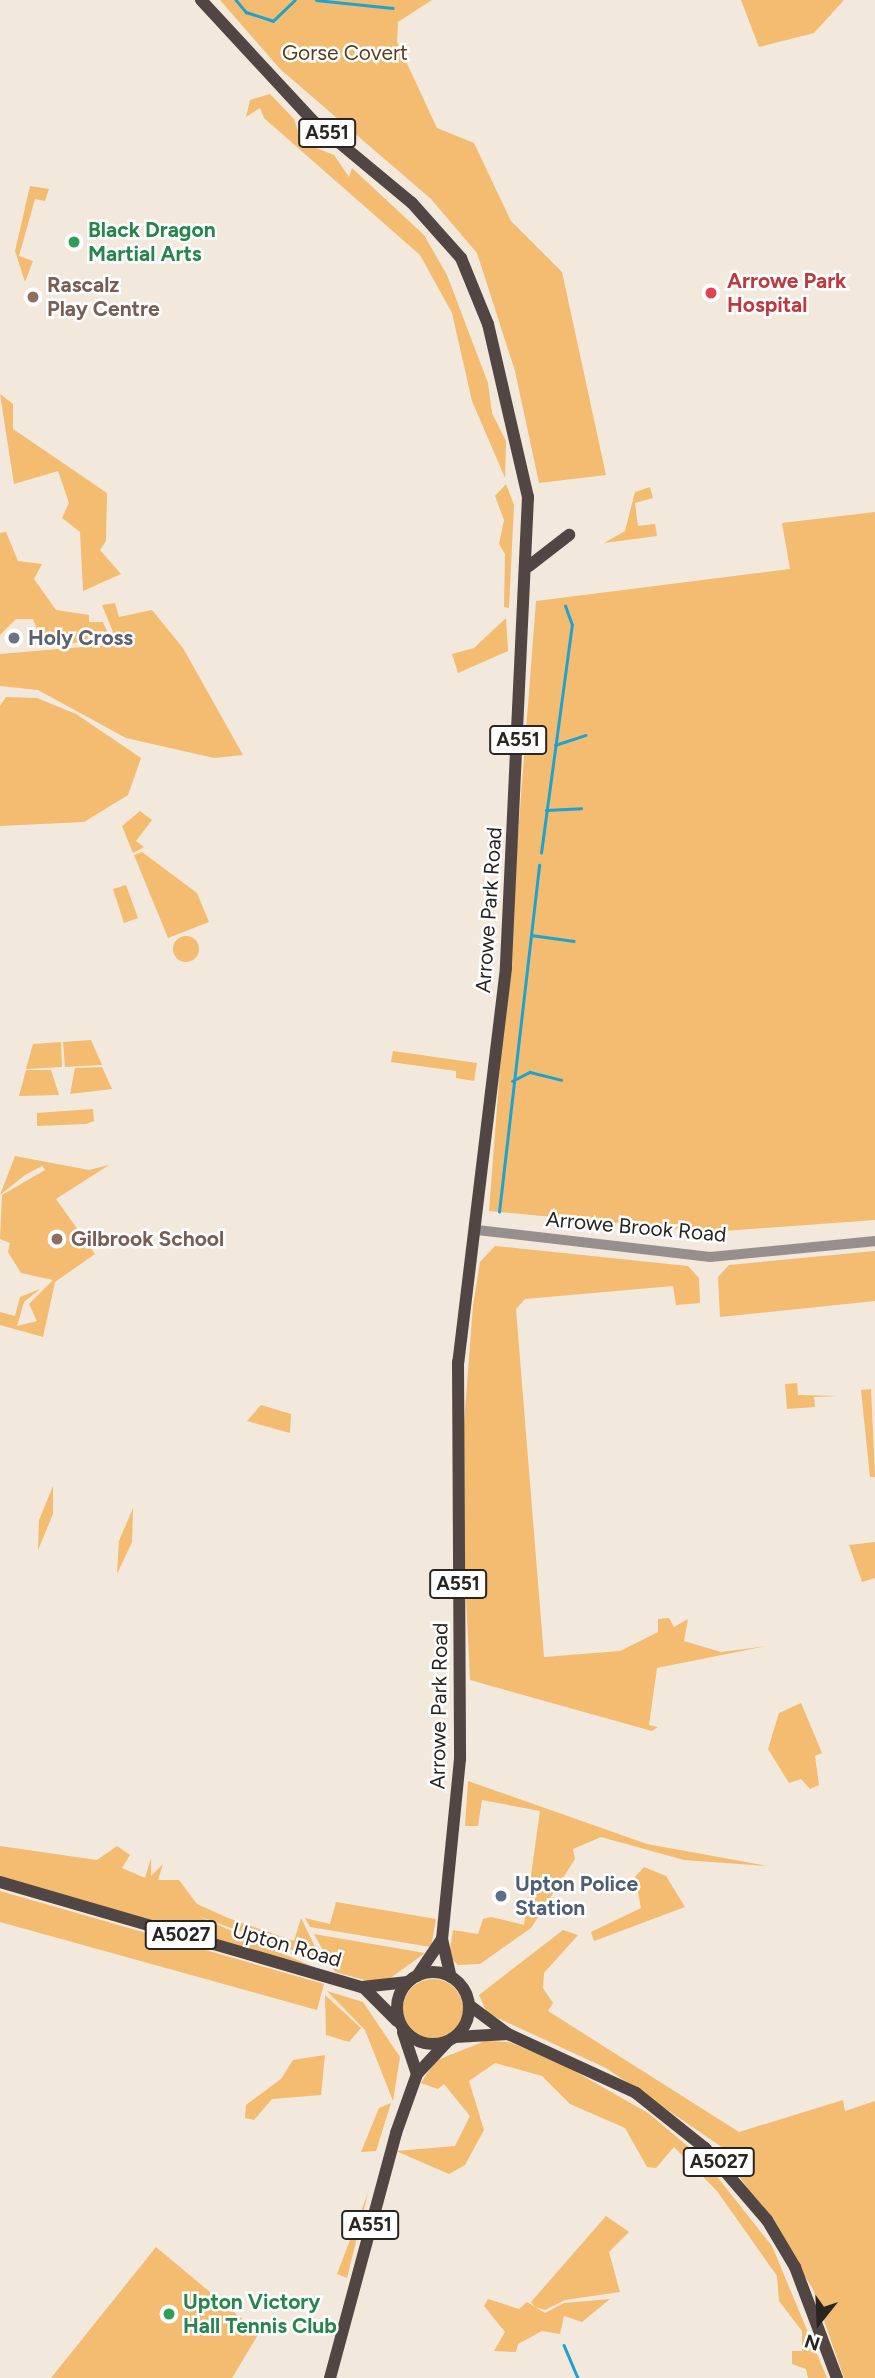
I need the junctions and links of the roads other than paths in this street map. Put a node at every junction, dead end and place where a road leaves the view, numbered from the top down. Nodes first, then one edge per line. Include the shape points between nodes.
1 (201, 0) edge
2 (569, 535) dead end
3 (529, 566) junction
4 (477, 1230) junction
5 (875, 1241) edge
6 (0, 1882) edge
7 (442, 1938) junction
8 (451, 1977) junction
9 (412, 1979) junction
10 (362, 1987) junction
11 (469, 2005) junction
12 (400, 2024) junction
13 (508, 2034) junction
14 (451, 2039) junction
15 (417, 2074) junction
16 (330, 2378) edge
17 (837, 2378) edge

1 - 3 main road, Arrowe Park Road / A551 via 312,120 412,203 461,258 488,324 522,458
2 - 3 main road
3 - 4 main road, Arrowe Park Road / A551 via 506,968
4 - 5 street, Arrowe Brook Road via 710,1257
4 - 7 main road, Arrowe Park Road / A551 via 458,1362 460,1759
6 - 10 main road, Upton Road / A5027
7 - 8 main road, Arrowe Park Road / A551
7 - 9 main road, Arrowe Park Road / A551
8 - 9 main road
8 - 11 main road
9 - 10 main road, Upton Road / A5027
9 - 12 main road via 397,2001
10 - 12 main road, Upton Road / A5027
11 - 13 main road, A5027
11 - 14 main road
12 - 14 main road via 426,2044
12 - 15 main road
13 - 14 main road, A5027
13 - 17 main road, A5027 via 612,2079 705,2148 790,2258
14 - 15 main road
15 - 16 main road, A551

